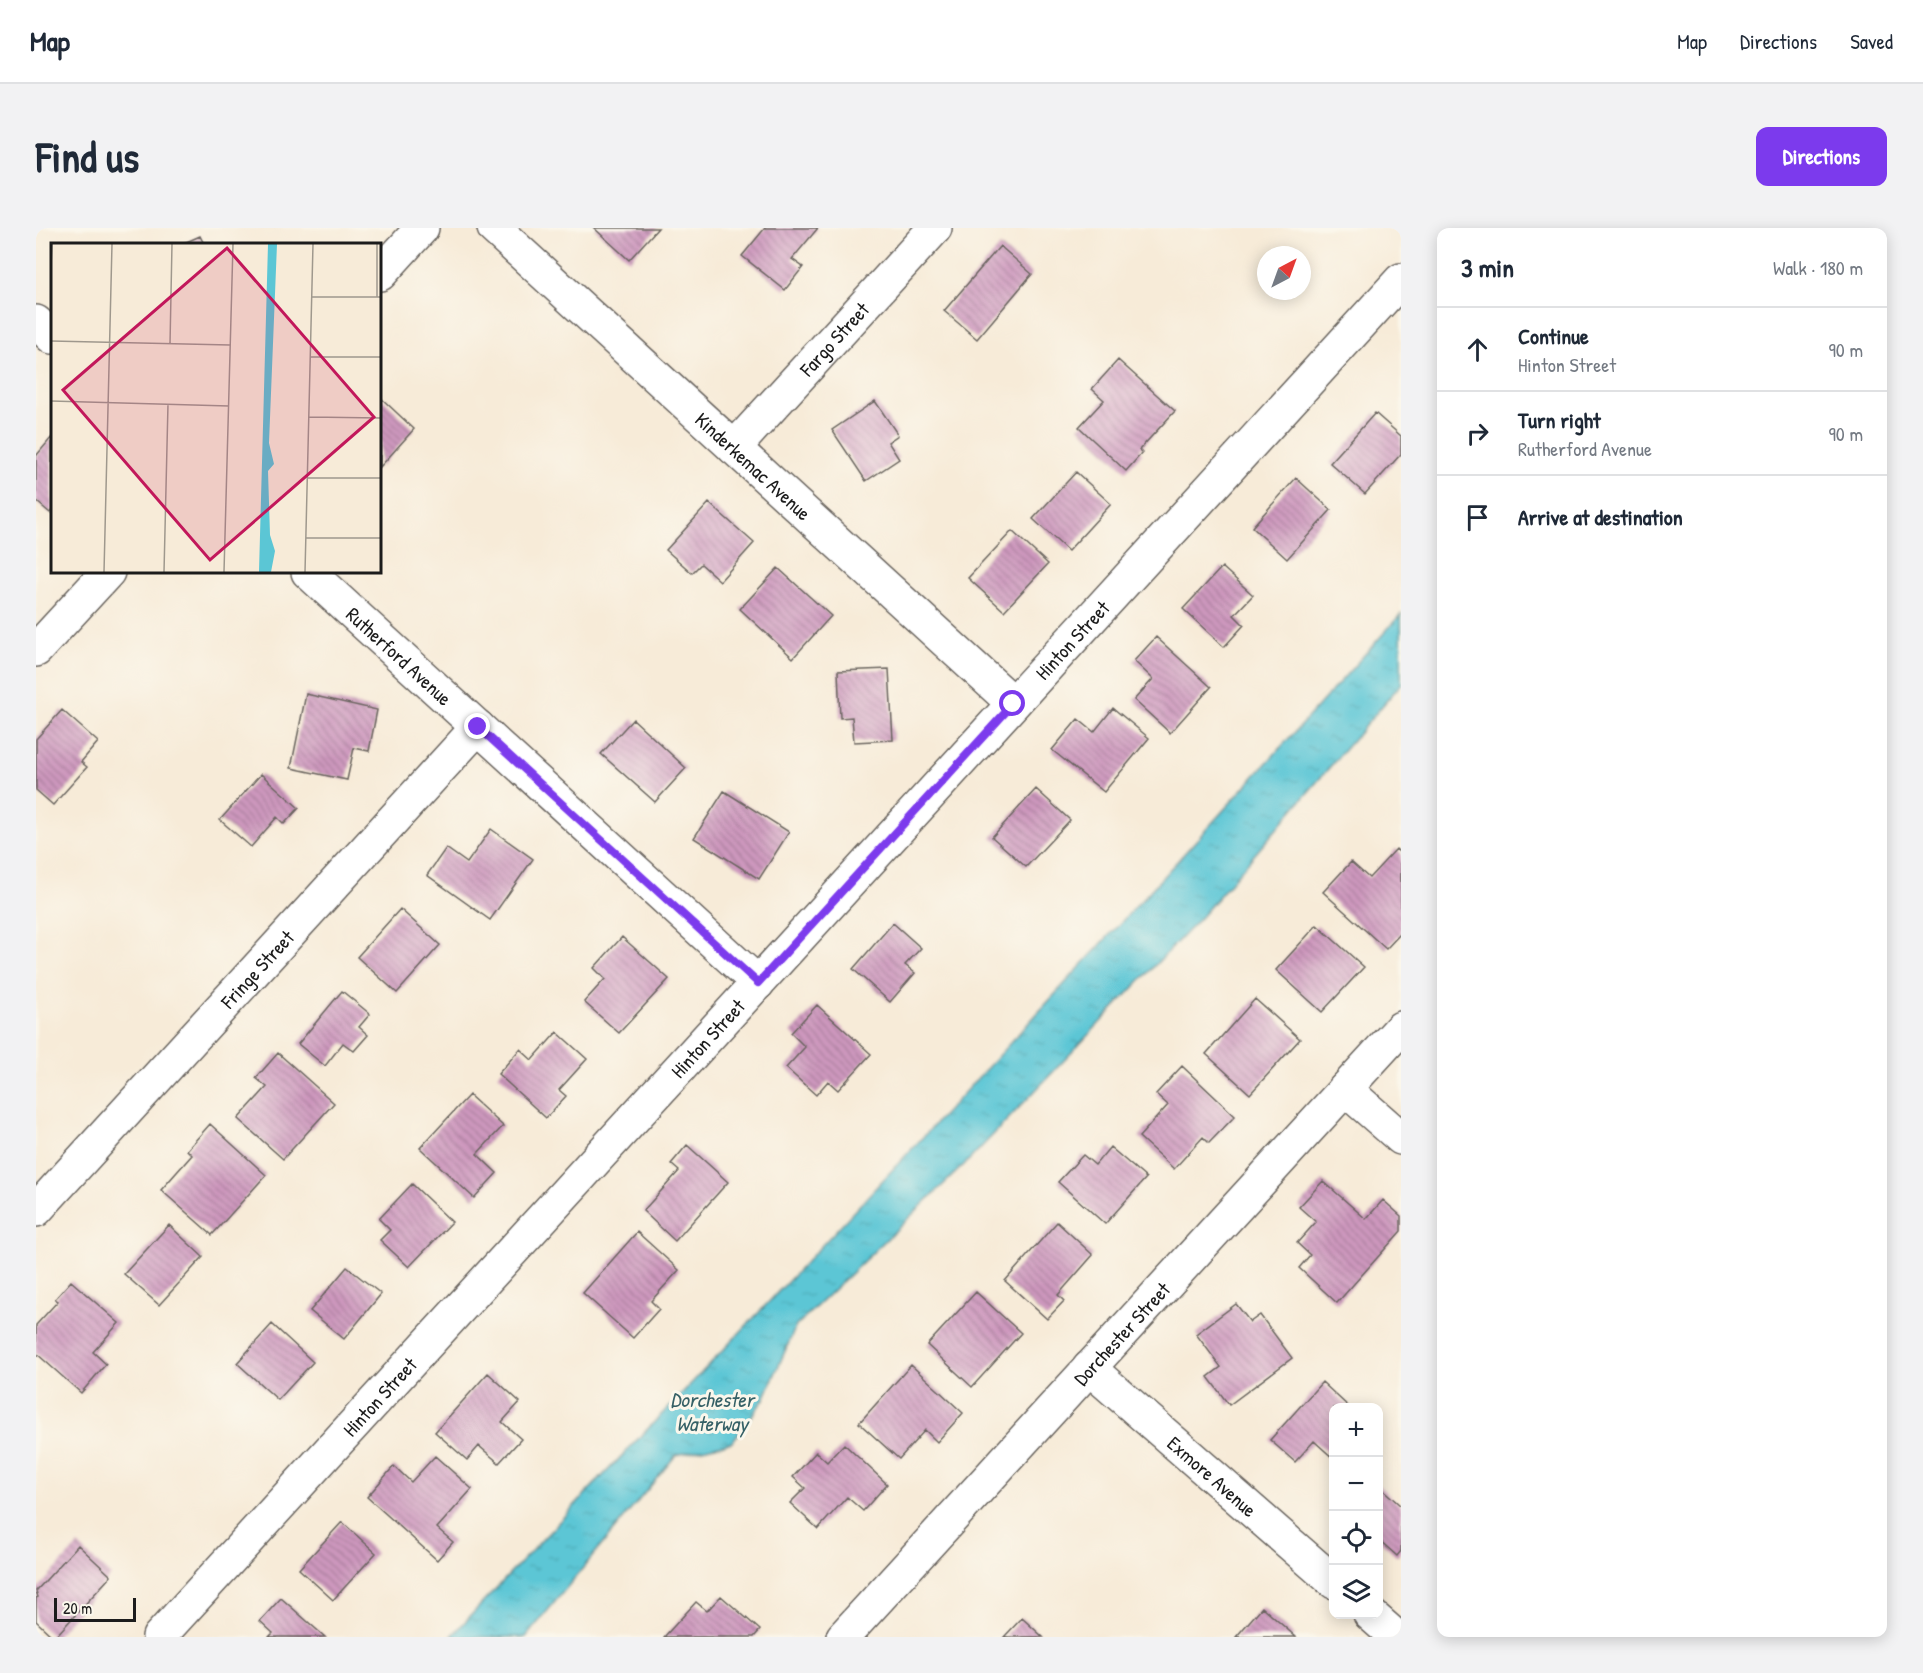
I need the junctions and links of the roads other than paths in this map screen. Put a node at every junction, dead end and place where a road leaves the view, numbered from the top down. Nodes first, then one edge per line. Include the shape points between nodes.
1 (422, 228) edge
2 (494, 228) edge
3 (935, 228) edge
4 (381, 273) edge
5 (1401, 280) edge
6 (36, 322) edge
7 (51, 337) edge
8 (734, 448) junction
9 (107, 573) edge
10 (309, 573) edge
11 (36, 650) edge
12 (1013, 704) junction
13 (478, 727) junction
14 (758, 983) junction
15 (1401, 1028) edge
16 (1345, 1089) junction
17 (1401, 1138) edge
18 (36, 1210) edge
19 (1089, 1368) junction
20 (1329, 1578) edge
21 (1376, 1619) edge
22 (159, 1637) edge
23 (843, 1637) edge
24 (1396, 1637) edge

1 - 4 street
2 - 8 street, Kinderkemac Avenue
3 - 8 street, Fargo Street
5 - 12 street, Hinton Street
6 - 7 street
8 - 12 street, Kinderkemac Avenue
9 - 11 street
10 - 13 street, Rutherford Avenue
12 - 14 street, Hinton Street
13 - 14 street, Rutherford Avenue
13 - 18 street, Fringe Street
14 - 22 street, Hinton Street
15 - 16 street, Dorchester Street
16 - 17 street
16 - 19 street, Dorchester Street
19 - 20 street, Exmore Avenue
19 - 23 street, Dorchester Street
21 - 24 street

